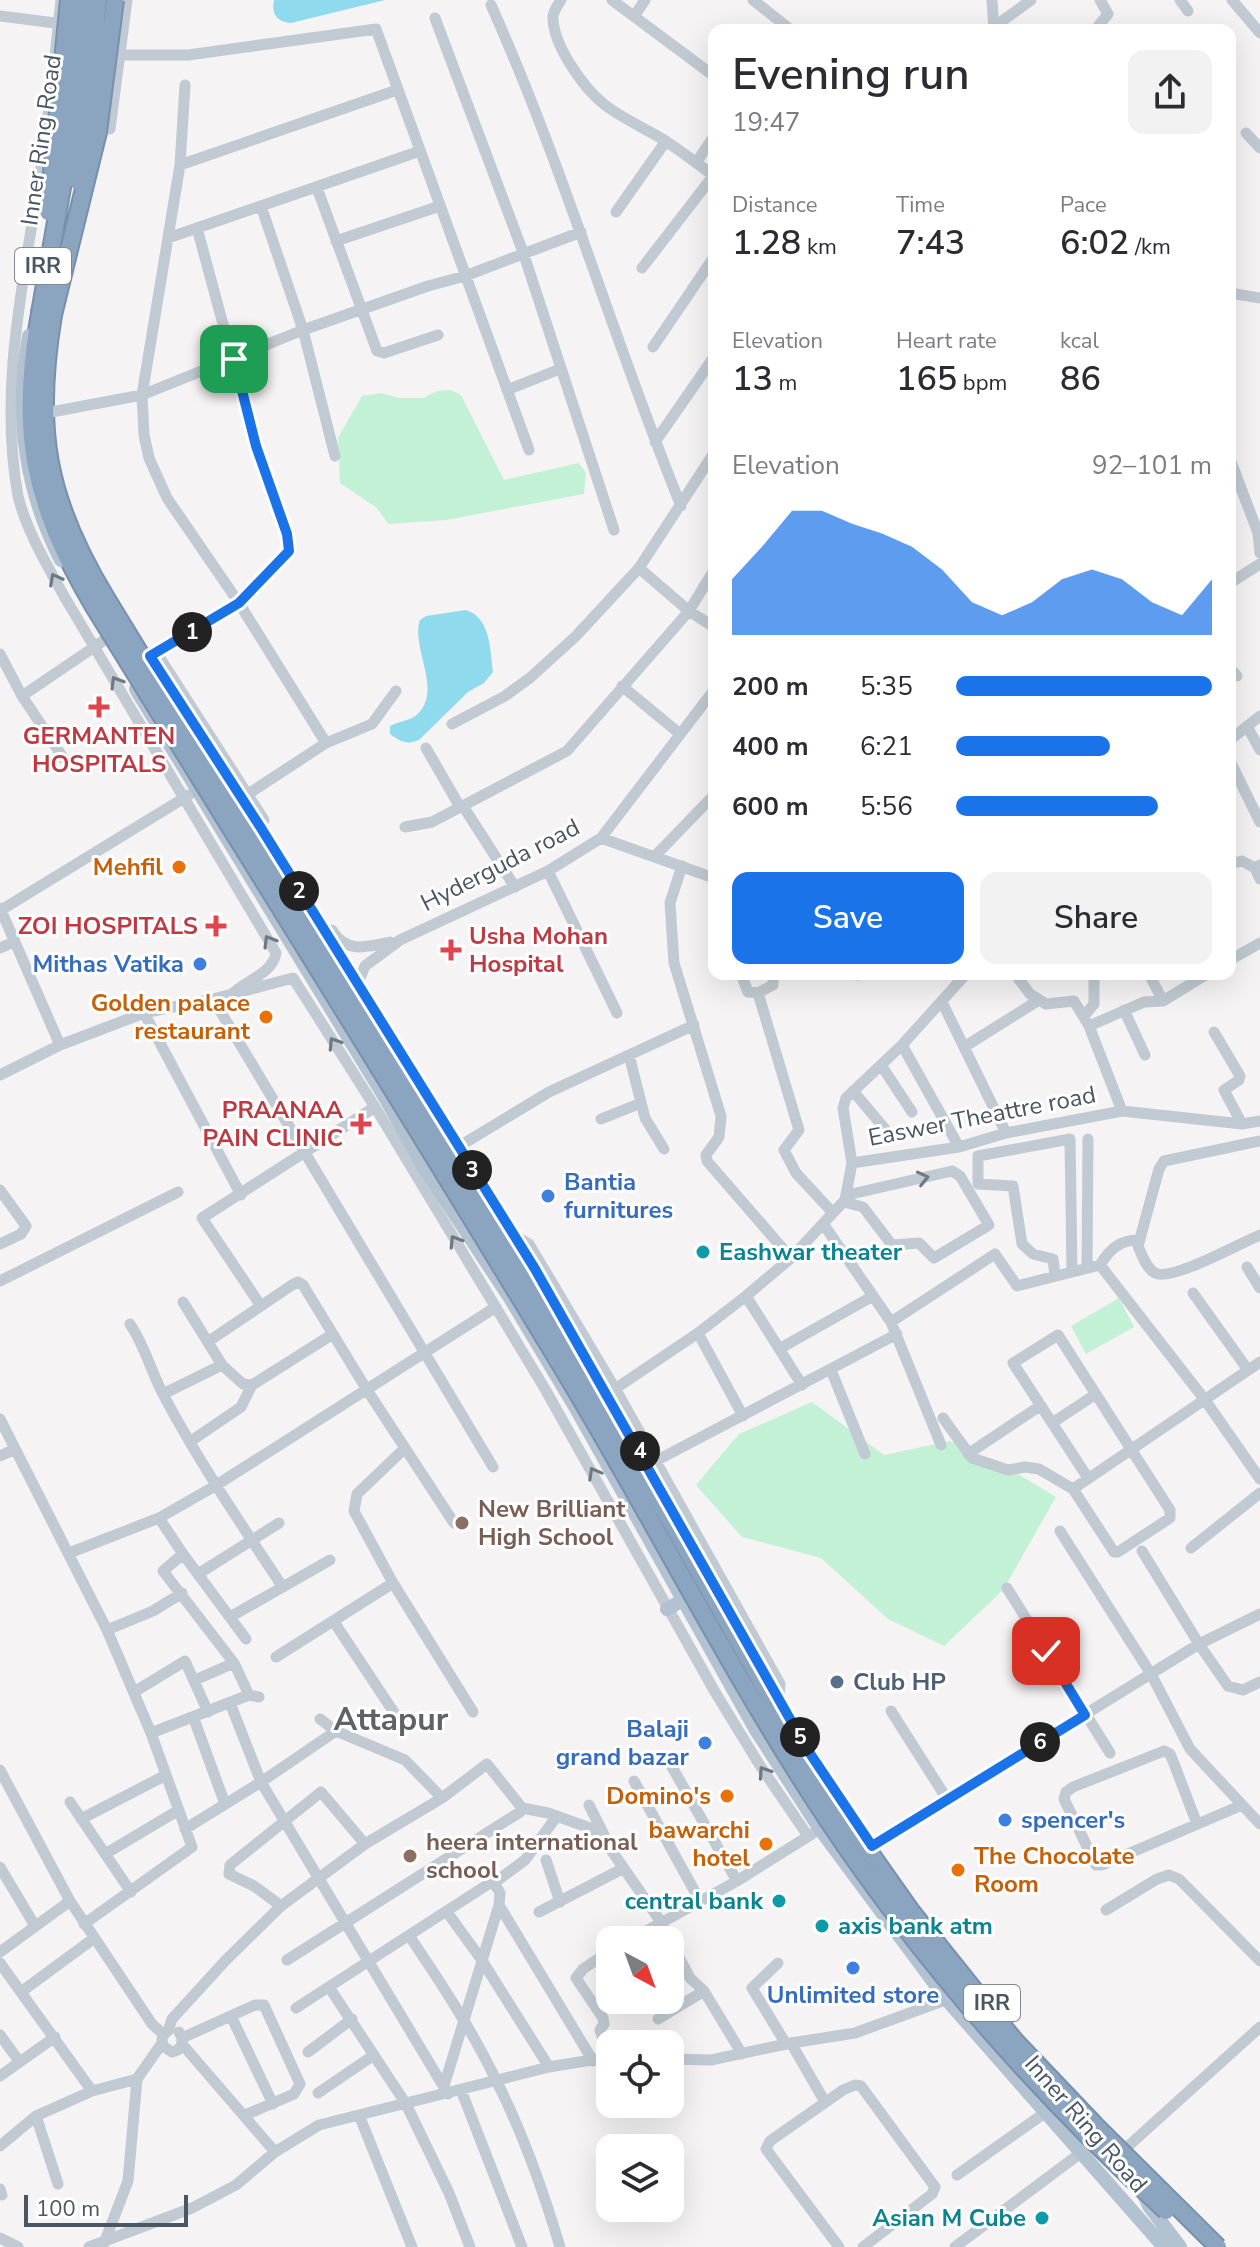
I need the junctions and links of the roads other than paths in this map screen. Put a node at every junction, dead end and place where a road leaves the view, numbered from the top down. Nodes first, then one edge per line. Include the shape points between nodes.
1 (61, 0) edge
2 (69, 0) edge
3 (82, 0) edge
4 (99, 0) edge
5 (115, 0) edge
6 (127, 0) edge
7 (561, 0) edge
8 (612, 0) edge
9 (645, 0) edge
10 (753, 0) edge
11 (992, 0) edge
12 (1031, 0) edge
13 (1100, 0) edge
14 (1180, 0) edge
15 (1232, 0) edge
16 (491, 5) dead end
17 (1188, 11) dead end
18 (635, 15) junction
19 (0, 16) edge
20 (435, 18) dead end
21 (58, 24) junction
22 (79, 24) junction
23 (783, 24) edge
24 (994, 24) edge
25 (1000, 24) edge
26 (1100, 24) edge
27 (1260, 32) edge
28 (120, 55) junction
29 (708, 71) edge
30 (185, 85) dead end
31 (397, 90) junction
32 (110, 129) dead end
33 (1246, 133) dead end
34 (666, 141) junction
35 (708, 145) edge
36 (1260, 148) edge
37 (420, 151) junction
38 (696, 163) junction
39 (180, 165) junction
40 (708, 172) edge
41 (708, 182) edge
42 (317, 188) junction
43 (261, 206) junction
44 (440, 206) junction
45 (616, 212) dead end
46 (197, 228) junction
47 (581, 232) junction
48 (168, 238) junction
49 (336, 241) junction
50 (523, 252) junction
51 (708, 266) edge
52 (642, 268) dead end
53 (465, 276) junction
54 (1236, 294) edge
55 (1260, 298) edge
56 (363, 309) junction
57 (46, 314) junction
58 (303, 330) junction
59 (438, 335) dead end
60 (653, 347) dead end
61 (234, 359) junction
62 (708, 366) edge
63 (560, 369) junction
64 (507, 390) junction
65 (142, 395) junction
66 (46, 413) junction
67 (655, 442) junction
68 (529, 450) dead end
69 (335, 456) dead end
70 (708, 463) edge
71 (1236, 475) edge
72 (681, 506) junction
73 (614, 530) dead end
74 (1260, 553) edge
75 (1260, 564) edge
76 (639, 568) junction
77 (1236, 579) edge
78 (708, 580) edge
79 (239, 603) junction
80 (689, 611) junction
81 (708, 623) edge
82 (101, 643) junction
83 (0, 654) edge
84 (153, 654) junction
85 (622, 686) junction
86 (396, 691) dead end
87 (22, 696) junction
88 (708, 698) edge
89 (1260, 716) edge
90 (452, 724) dead end
91 (1247, 726) junction
92 (680, 734) junction
93 (1236, 735) edge
94 (326, 743) junction
95 (426, 748) dead end
96 (1260, 750) edge
97 (64, 759) dead end
98 (1236, 773) edge
99 (190, 794) junction
100 (248, 794) junction
101 (708, 801) edge
102 (461, 806) junction
103 (1260, 822) edge
104 (405, 827) dead end
105 (601, 838) junction
106 (655, 856) junction
107 (1236, 862) edge
108 (682, 866) junction
109 (548, 871) junction
110 (1258, 871) edge
111 (708, 876) edge
112 (515, 887) junction
113 (0, 909) edge
114 (400, 940) junction
115 (14, 942) junction
116 (1260, 943) edge
117 (0, 948) edge
118 (1236, 957) edge
119 (743, 980) edge
120 (773, 980) edge
121 (961, 980) edge
122 (1020, 980) edge
123 (1094, 980) edge
124 (1152, 980) edge
125 (1197, 980) edge
126 (360, 990) junction
127 (758, 993) junction
128 (231, 995) junction
129 (213, 999) junction
130 (1039, 1000) junction
131 (1163, 1001) junction
132 (942, 1002) junction
133 (1124, 1010) junction
134 (144, 1013) junction
135 (617, 1013) dead end
136 (1086, 1021) junction
137 (694, 1025) junction
138 (1214, 1032) dead end
139 (60, 1045) junction
140 (902, 1045) junction
141 (964, 1047) junction
142 (629, 1055) junction
143 (1145, 1055) dead end
144 (881, 1065) junction
145 (0, 1075) edge
146 (853, 1091) junction
147 (641, 1103) junction
148 (375, 1107) junction
149 (1122, 1111) junction
150 (912, 1112) dead end
151 (601, 1119) dead end
152 (1260, 1121) edge
153 (1242, 1124) junction
154 (885, 1129) dead end
155 (1006, 1133) junction
156 (1088, 1139) dead end
157 (1260, 1141) edge
158 (458, 1147) junction
159 (959, 1147) junction
160 (664, 1149) dead end
161 (303, 1153) junction
162 (852, 1163) junction
163 (0, 1190) edge
164 (178, 1192) dead end
165 (860, 1193) junction
166 (241, 1195) junction
167 (845, 1198) junction
168 (857, 1205) junction
169 (833, 1213) junction
170 (824, 1225) junction
171 (1260, 1235) edge
172 (1138, 1240) junction
173 (0, 1244) edge
174 (1062, 1257) junction
175 (791, 1258) junction
176 (1094, 1266) junction
177 (1247, 1267) dead end
178 (1064, 1273) junction
179 (0, 1281) edge
180 (1260, 1288) edge
181 (1193, 1293) dead end
182 (746, 1296) junction
183 (873, 1296) junction
184 (183, 1302) dead end
185 (261, 1306) junction
186 (496, 1307) junction
187 (891, 1322) junction
188 (130, 1324) dead end
189 (698, 1333) junction
190 (333, 1334) junction
191 (897, 1334) junction
192 (209, 1341) junction
193 (779, 1349) junction
194 (426, 1354) junction
195 (1260, 1362) edge
196 (222, 1365) junction
197 (831, 1370) junction
198 (1248, 1370) junction
199 (252, 1385) junction
200 (802, 1385) junction
201 (367, 1390) junction
202 (611, 1393) junction
203 (163, 1394) junction
204 (1096, 1394) junction
205 (1205, 1400) junction
206 (1040, 1406) junction
207 (577, 1410) junction
208 (743, 1416) junction
209 (943, 1418) dead end
210 (0, 1419) edge
211 (1052, 1423) junction
212 (191, 1441) junction
213 (941, 1445) dead end
214 (405, 1448) junction
215 (13, 1450) junction
216 (1132, 1450) junction
217 (865, 1454) dead end
218 (968, 1454) junction
219 (0, 1456) edge
220 (203, 1463) junction
221 (651, 1464) junction
222 (493, 1467) dead end
223 (1088, 1478) junction
224 (1260, 1479) edge
225 (215, 1486) junction
226 (1073, 1489) junction
227 (1260, 1493) edge
228 (197, 1495) junction
229 (159, 1518) junction
230 (279, 1523) dead end
231 (454, 1523) dead end
232 (1060, 1531) dead end
233 (252, 1541) junction
234 (1191, 1548) dead end
235 (1142, 1551) dead end
236 (69, 1553) junction
237 (183, 1554) junction
238 (330, 1560) dead end
239 (198, 1574) junction
240 (393, 1583) junction
241 (282, 1586) junction
242 (1007, 1588) dead end
243 (182, 1593) junction
244 (683, 1600) junction
245 (667, 1609) junction
246 (1260, 1614) edge
247 (230, 1617) junction
248 (334, 1622) junction
249 (107, 1630) junction
250 (246, 1639) dead end
251 (1199, 1644) junction
252 (276, 1657) dead end
253 (234, 1663) junction
254 (1151, 1674) junction
255 (195, 1680) junction
256 (1260, 1682) edge
257 (134, 1692) junction
258 (230, 1703) junction
259 (891, 1711) dead end
260 (208, 1712) junction
261 (473, 1712) dead end
262 (1085, 1715) junction
263 (194, 1719) junction
264 (320, 1719) dead end
265 (399, 1720) dead end
266 (336, 1731) junction
267 (151, 1733) junction
268 (1110, 1753) dead end
269 (668, 1760) dead end
270 (0, 1770) edge
271 (166, 1775) junction
272 (634, 1781) dead end
273 (261, 1782) junction
274 (442, 1798) junction
275 (947, 1799) junction
276 (70, 1802) dead end
277 (225, 1804) junction
278 (589, 1805) dead end
279 (1242, 1805) junction
280 (522, 1808) junction
281 (179, 1810) junction
282 (557, 1816) junction
283 (81, 1819) junction
284 (284, 1820) junction
285 (1260, 1823) edge
286 (1197, 1824) junction
287 (185, 1829) junction
288 (814, 1833) junction
289 (608, 1843) junction
290 (365, 1844) junction
291 (872, 1846) junction
292 (105, 1854) junction
293 (546, 1860) dead end
294 (0, 1867) edge
295 (624, 1868) junction
296 (317, 1878) junction
297 (737, 1881) junction
298 (494, 1883) junction
299 (131, 1892) junction
300 (70, 1901) junction
301 (700, 1901) junction
302 (560, 1902) junction
303 (499, 1905) junction
304 (281, 1906) junction
305 (1106, 1910) dead end
306 (447, 1912) junction
307 (539, 1912) dead end
308 (661, 1922) junction
309 (345, 1923) junction
310 (84, 1924) junction
311 (35, 1926) junction
312 (654, 1926) edge
313 (663, 1926) edge
314 (410, 1937) junction
315 (93, 1939) junction
316 (0, 1952) edge
317 (481, 1959) junction
318 (287, 1960) dead end
319 (596, 1960) edge
320 (369, 1961) junction
321 (1260, 1961) edge
322 (0, 1963) edge
323 (778, 1963) dead end
324 (684, 1967) edge
325 (974, 1981) junction
326 (329, 1987) junction
327 (704, 1991) junction
328 (21, 1992) junction
329 (947, 2000) junction
330 (296, 2008) dead end
331 (596, 2008) edge
332 (231, 2016) junction
333 (463, 2018) junction
334 (352, 2019) junction
335 (658, 2019) dead end
336 (1260, 2027) edge
337 (164, 2036) junction
338 (55, 2037) junction
339 (1, 2039) edge
340 (182, 2041) junction
341 (788, 2044) junction
342 (308, 2052) dead end
343 (742, 2054) junction
344 (374, 2055) junction
345 (684, 2059) edge
346 (596, 2060) edge
347 (19, 2061) junction
348 (593, 2061) junction
349 (549, 2067) junction
350 (0, 2076) edge
351 (137, 2079) junction
352 (497, 2081) junction
353 (446, 2090) junction
354 (461, 2090) junction
355 (92, 2091) junction
356 (318, 2093) dead end
357 (825, 2102) junction
358 (273, 2104) junction
359 (406, 2104) junction
360 (1046, 2112) junction
361 (245, 2115) junction
362 (359, 2115) junction
363 (36, 2116) junction
364 (0, 2146) edge
365 (1125, 2149) junction
366 (275, 2152) junction
367 (1082, 2152) junction
368 (957, 2175) dead end
369 (58, 2184) dead end
370 (0, 2238) edge
371 (104, 2244) edge
372 (18, 2247) edge
373 (89, 2247) edge
374 (412, 2247) edge
375 (470, 2247) edge
376 (522, 2247) edge
377 (560, 2247) edge
378 (839, 2247) edge
379 (863, 2247) edge
380 (955, 2247) edge
381 (1164, 2247) edge
382 (1180, 2247) edge
383 (1206, 2247) edge
384 (1218, 2247) edge

1 - 21 street
2 - 57 highway, bridge
3 - 22 main road, Inner Ring Road / IRR
3 - 57 highway, bridge
4 - 57 highway, bridge via 80,159
5 - 57 highway, bridge via 98,132
6 - 28 street
7 - 34 street via 553,18 567,60 605,105
8 - 18 street
9 - 18 street
10 - 23 street
11 - 24 street
12 - 25 street
13 - 26 street via 1108,14
14 - 17 street
15 - 27 street
16 - 47 street via 527,84
18 - 29 street
19 - 21 street
20 - 50 street
21 - 22 street
82 -> 21 street via 54,578 25,517 9,434 11,350
22 - 57 main road, Inner Ring Road / IRR
28 - 31 street via 188,55 376,29
28 - 32 street
30 - 39 street
31 - 37 street
31 - 39 street
33 - 36 street
34 - 38 street
34 - 45 street
35 - 38 street
37 - 42 street
37 - 44 street
38 - 40 street
39 - 48 street
41 - 52 street
42 - 43 street
42 - 49 street
43 - 46 street
43 - 58 street
44 - 49 street
44 - 53 street
46 - 48 street
46 - 61 street
47 - 50 street
47 - 67 street
48 - 65 street
49 - 56 street
50 - 53 street
50 - 63 street
51 - 60 street
53 - 56 street
53 - 64 street
54 - 55 street
56 - 58 street
56 - 59 street via 380,353
57 - 66 main road, Inner Ring Road / IRR
57 - 82 main road, Inner Ring Road / IRR via 23,386 28,475 46,530
57 - 383 highway, bridge via 30,385 31,443 43,501 65,555 118,646 568,1377 770,1729 863,1871 979,2019 1085,2134
57 - 384 highway, bridge via 46,442 57,497 77,548 669,1519 809,1766 911,1911 1015,2041
58 - 61 street
58 - 69 street
61 - 65 street
61 - 79 street via 289,544 289,551
62 - 67 street
63 - 64 street
63 - 73 street
64 - 68 street
65 - 66 street
65 - 79 street via 149,458 167,498
66 - 84 main road, Inner Ring Road / IRR via 53,469 69,522 108,597
67 - 72 street
70 - 72 street
71 - 74 street
72 - 76 street
75 - 77 street
76 - 80 street
76 - 90 street via 531,677
78 - 80 street
79 - 84 street
79 - 94 street
80 - 81 street
80 - 85 street
82 - 87 street
99 -> 82 main road, Inner Ring Road / IRR
83 - 87 street
84 - 100 street
84 - 126 main road, Inner Ring Road / IRR
85 - 92 street
85 - 102 street via 567,751
86 - 94 street via 372,724
87 - 97 street
88 - 92 street, Hyderguda road
89 - 91 street
91 - 93 street
91 - 96 street
92 - 105 street, Hyderguda road
94 - 100 street
95 - 102 street
98 - 103 street
99 - 113 street
128 -> 99 street via 269,969 276,953
99 - 207 main road, Inner Ring Road / IRR via 371,1074
100 - 114 street via 336,938 365,948
101 - 106 street
102 - 104 street via 432,822
102 - 112 street
105 - 106 street
105 - 109 street, Hyderguda road
106 - 108 street
107 - 110 street
108 - 111 street
108 - 137 street via 669,919 674,963
109 - 112 street, Hyderguda road
109 - 135 street
112 - 114 street, Hyderguda road
113 - 115 street
114 - 126 street, Hyderguda road via 365,966
115 - 117 street
115 - 139 street
116 - 118 street
119 - 127 street via 748,992
120 - 127 street
121 - 132 street
122 - 130 street
123 - 136 street via 1094,1004
124 - 131 street
125 - 131 street
126 - 158 main road, Inner Ring Road / IRR
127 - 169 street via 799,1130 787,1144 786,1155
128 - 129 street
148 -> 128 street via 293,978
129 - 134 street
129 - 161 street
130 - 136 street via 1072,1000
130 - 141 street
131 - 133 street
132 - 140 street
132 - 141 street
133 - 136 street
133 - 143 street
134 - 139 street
134 - 166 street
136 - 149 street
137 - 142 street
137 - 175 street via 721,1116 719,1137 707,1161
138 - 153 street via 1240,1076 1224,1090
139 - 145 street
140 - 144 street
140 - 159 street
141 - 155 street
142 - 147 street
142 - 158 street via 549,1092
144 - 146 street
144 - 150 street
146 - 154 street
146 - 162 street via 843,1108
147 - 151 street
147 - 160 street
148 - 161 street
186 -> 148 street
149 - 153 street, Easwer Theattre road
149 - 155 street, Easwer Theattre road
152 - 153 street, Easwer Theattre road
155 - 159 street, Easwer Theattre road
156 - 176 street
157 - 172 street via 1164,1161
158 - 202 main road, Inner Ring Road / IRR
159 - 162 street, Easwer Theattre road
161 - 166 street
161 - 194 street
162 - 167 street, Easwer Theattre road
163 - 173 street via 26,1226
164 - 179 street
165 - 167 street
165 - 168 street
165 -> 168 street via 952,1171 989,1225 934,1258 922,1244 892,1245
166 - 185 street via 198,1220
167 - 168 street
167 - 169 street
169 - 170 street
170 - 175 street
170 - 183 street
171 - 172 street via 1182,1272 1163,1275 1152,1272
172 - 176 street via 1125,1240
174 - 174 street via 1070,1139 978,1156 978,1184 1013,1186 1022,1244 1033,1254
174 - 178 street
174 - 178 street
175 - 182 street
176 - 178 street
176 - 205 street
177 - 180 street
178 - 187 street via 1017,1286 995,1254
181 - 198 street
182 - 189 street
182 - 193 street
183 - 187 street
183 - 193 street
184 - 192 street
185 - 190 street via 298,1282
185 - 192 street
186 - 194 street
245 -> 186 street
187 - 191 street
188 - 203 street via 145,1346
189 - 202 street
189 - 208 street
190 - 199 street
190 - 201 street
191 - 197 street
191 - 213 street
192 - 196 street
193 - 200 street
194 - 201 street
194 - 222 street
195 - 198 street
196 - 199 street via 243,1384
196 - 203 street
197 - 200 street
197 - 217 street
198 - 205 street
199 - 212 street via 241,1407
200 - 208 street
201 - 214 street
201 - 225 street
202 - 207 street
202 - 221 main road, Inner Ring Road / IRR
203 - 212 street
204 - 206 street via 1055,1334 1013,1363
204 - 211 street
204 - 216 street
205 - 216 street
205 - 224 street
206 - 211 street
206 - 218 street
207 - 244 main road, Inner Ring Road / IRR
208 - 221 street
209 - 218 street
210 - 215 street
211 - 223 street
212 - 220 street
214 - 231 street
214 - 240 street via 357,1494 354,1511
215 - 219 street
215 - 236 street
216 - 223 street
216 - 226 street via 1170,1518 1114,1552
218 - 226 street via 1008,1470 1039,1469
220 - 225 street
220 - 228 street
221 - 291 main road, Inner Ring Road / IRR via 807,1749
223 - 226 street
225 - 228 street
225 - 233 street
227 - 234 street
228 - 229 street
229 - 236 street
229 - 237 street
230 - 233 street
232 - 254 street
233 - 239 street
233 - 241 street
235 - 251 street
236 - 249 street
237 - 239 street
237 - 243 street via 163,1571
238 - 241 street
239 - 247 street
240 - 248 street
240 - 261 street
241 - 247 street
242 - 262 street
243 - 249 street
243 - 253 street
244 - 245 main road
244 - 288 main road, Inner Ring Road / IRR
288 -> 245 street via 759,1764
246 - 251 street
247 - 250 street
248 - 252 street
248 - 265 street
249 - 257 street
251 - 254 street
251 - 256 street via 1228,1686 1243,1690
253 - 255 street
253 - 258 street via 254,1696
254 - 262 street
254 - 279 street via 1190,1749
255 - 257 street via 185,1661
255 - 260 street
257 - 267 street
258 - 260 street
258 - 273 street
259 - 275 street
260 - 263 street
262 - 268 street
262 - 275 street
263 - 267 street
263 - 277 street
264 - 266 street
266 - 273 street
266 - 274 street via 405,1760
267 - 271 street
269 - 297 street
270 - 300 street
271 - 281 street
271 - 283 street
272 - 301 street
273 - 277 street
273 - 284 street
274 - 280 street via 487,1764
274 - 290 street
275 - 291 street
276 - 283 street
277 - 287 street
278 - 289 street
279 - 285 street
279 - 286 street
280 - 282 street
280 - 309 street
281 - 287 street
281 - 292 street
282 - 289 street via 590,1828
282 - 298 street via 525,1860
283 - 292 street
284 - 290 street via 321,1792
284 - 296 street
284 - 304 street via 230,1865 229,1874
286 - 286 street via 1096,1865 1064,1799 1073,1787 1164,1751 1170,1754
287 - 299 street via 192,1847
288 - 297 street
288 - 329 main road, Inner Ring Road / IRR
289 - 295 street
290 - 296 street
291 - 325 main road, Inner Ring Road / IRR
292 - 299 street
293 - 302 street
294 - 311 street
295 - 302 street
295 - 308 street
296 - 304 street
296 - 309 street
297 - 301 street
298 - 303 street
298 - 306 street
299 - 310 street
300 - 310 street
300 - 311 street
301 - 308 street
302 - 307 street
303 - 317 street
303 - 348 street
304 - 337 street via 172,2019
305 - 321 street via 1169,1875
306 - 314 street
306 - 317 street
308 - 312 street
308 - 313 street
309 - 318 street
309 - 320 street
310 - 315 street
311 - 316 street
314 - 320 street
314 - 333 street
315 - 328 street
315 - 337 street
317 - 333 street
317 - 349 street
319 - 331 street via 576,1978
320 - 326 street
320 - 353 street
322 - 328 street
323 - 341 street via 752,1988
324 - 327 street
325 - 329 street
325 - 365 main road, Inner Ring Road / IRR
326 - 330 street
326 - 334 street
327 - 335 street
327 - 343 street
328 - 338 street
329 - 341 street via 855,2033
329 - 360 main road, Inner Ring Road / IRR
332 - 340 street
332 - 358 street
332 - 358 street via 264,2005 300,2084 294,2094
333 - 352 street
333 - 353 street
334 - 342 street
334 - 344 street
336 - 365 street
337 - 340 street via 178,2032
337 - 340 street via 165,2049 172,2052
337 - 351 street
338 - 347 street
338 - 355 street
339 - 347 street
340 - 361 street
341 - 343 street
341 - 357 street
343 - 345 street
344 - 356 street
344 - 359 street
346 - 348 street
347 - 350 street
348 - 349 street
349 - 352 street
351 - 355 street
351 - 371 street via 128,2181
352 - 354 street
352 - 377 street via 543,2190
353 - 354 street
353 - 359 street
354 - 376 street
355 - 363 street
357 - 378 street via 766,2149
357 - 379 street via 861,2086 935,2187
358 - 361 street
359 - 362 street
359 - 375 street
360 - 367 main road, Inner Ring Road / IRR
360 - 368 street
361 - 366 street
362 - 366 street via 319,2125
362 - 374 street
363 - 364 street
363 - 369 street
365 - 382 main road, Inner Ring Road / IRR via 1149,2206
366 - 371 street via 236,2185 203,2203
367 - 380 street
367 - 381 main road, Inner Ring Road / IRR
370 - 372 street
371 - 373 street

